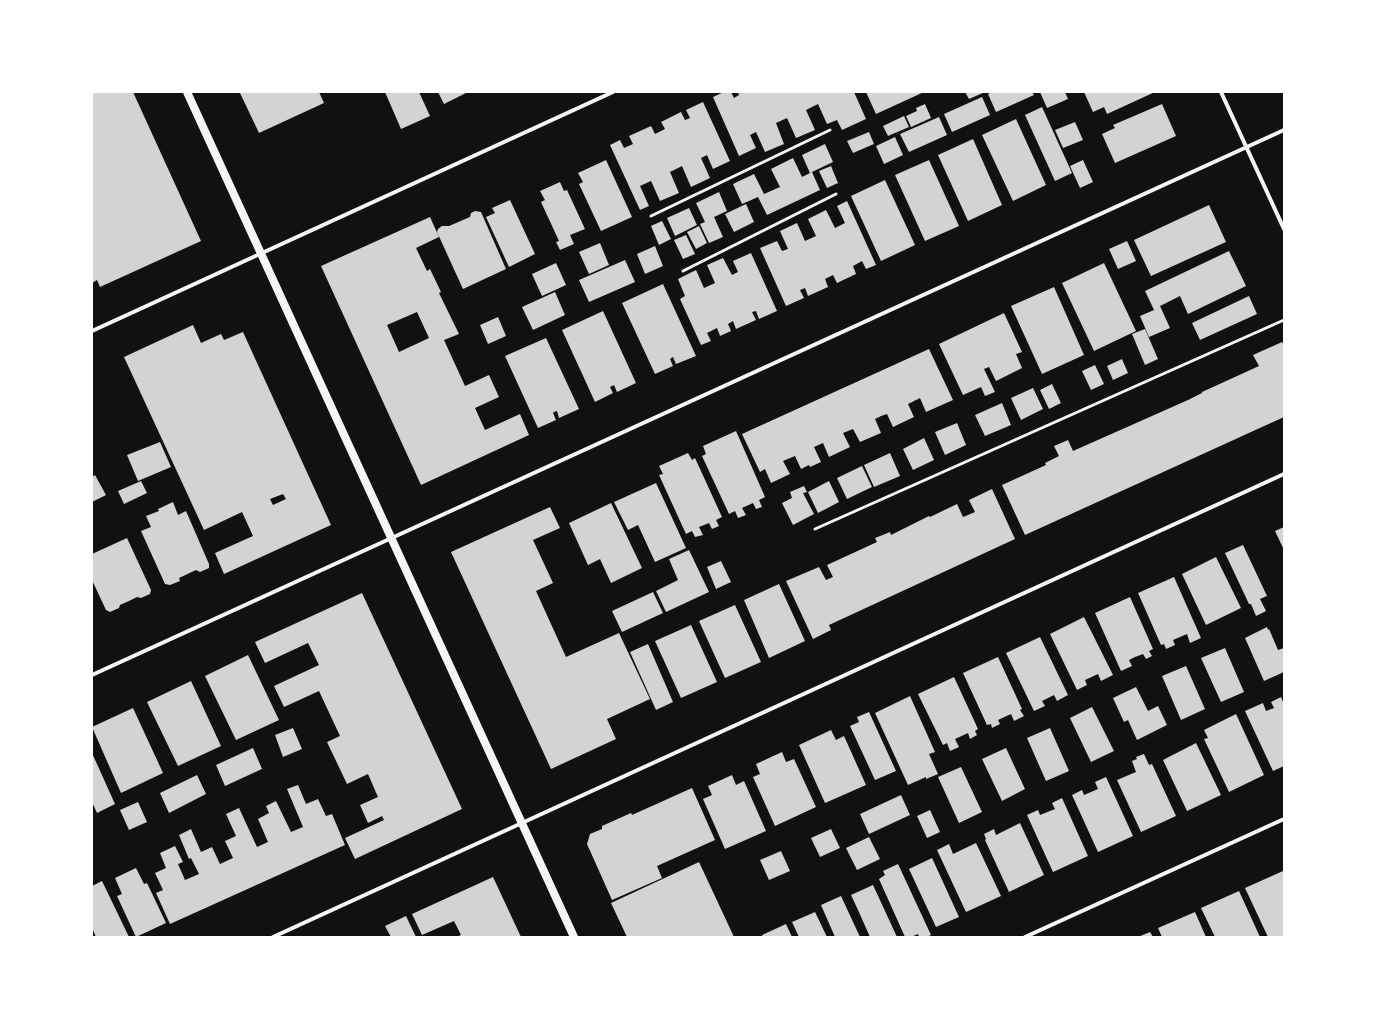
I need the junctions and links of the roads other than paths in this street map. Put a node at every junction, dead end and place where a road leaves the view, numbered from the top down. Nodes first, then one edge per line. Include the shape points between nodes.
1 (187, 92) edge
2 (613, 92) edge
3 (1221, 92) edge
4 (830, 130) dead end
5 (1284, 130) edge
6 (1246, 147) junction
7 (836, 194) dead end
8 (651, 216) dead end
9 (1284, 229) edge
10 (261, 253) junction
11 (683, 271) dead end
12 (1284, 320) edge
13 (92, 330) edge
14 (1284, 474) edge
15 (816, 529) dead end
16 (391, 538) junction
17 (92, 675) edge
18 (1284, 819) edge
19 (522, 823) junction
20 (274, 937) edge
21 (574, 937) edge
22 (1025, 937) edge

1 - 10 main road
2 - 10 street
3 - 6 street
4 - 8 lane
5 - 6 street
6 - 9 street
6 - 16 street
7 - 11 lane
10 - 13 street
10 - 16 main road
12 - 15 lane
14 - 19 street
16 - 17 street
16 - 19 main road
18 - 22 street
19 - 20 street
19 - 21 main road

